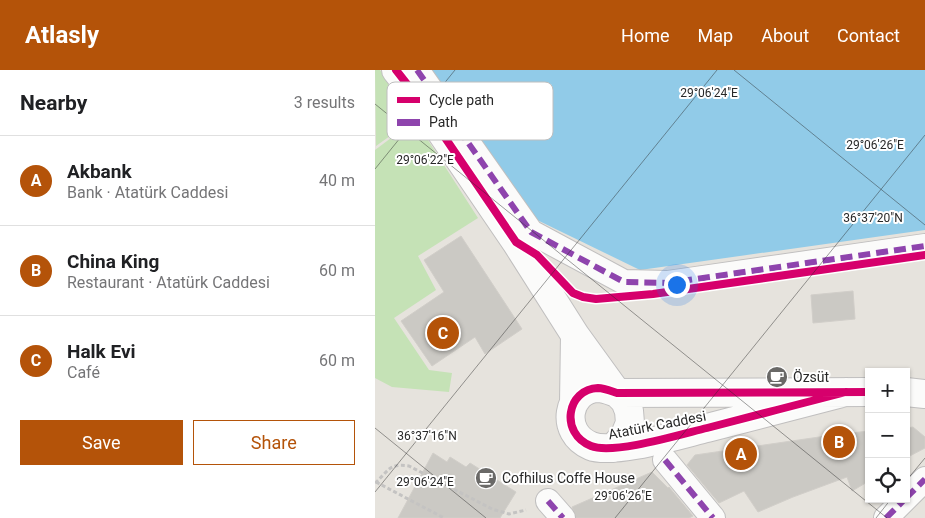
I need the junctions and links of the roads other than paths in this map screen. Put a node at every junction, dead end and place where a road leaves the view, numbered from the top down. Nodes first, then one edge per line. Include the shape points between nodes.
1 (396, 70) edge
2 (417, 70) edge
3 (405, 82) edge
4 (425, 82) edge
5 (447, 140) edge
6 (466, 140) edge
7 (925, 246) edge
8 (575, 335) junction
9 (858, 392) edge
10 (910, 392) edge
11 (617, 393) junction
12 (925, 394) edge
13 (574, 403) junction
14 (613, 448) junction
15 (665, 460) dead end
16 (925, 478) edge
17 (910, 493) edge
18 (900, 503) edge
19 (713, 518) edge
20 (887, 518) edge

1 - 3 street
2 - 4 street
5 - 8 street
6 - 7 street via 531,232 624,282 668,283
8 - 11 street
8 - 13 street
9 - 11 street, Atatürk Caddesi
9 - 14 street, Atatürk Caddesi via 660,440
10 - 12 street
11 - 13 street, Atatürk Caddesi via 599,388 584,392
11 - 14 street, Atatürk Caddesi via 625,401 630,423 625,435
13 - 14 street, Atatürk Caddesi via 570,412 572,430 583,443 595,448
15 - 19 street
16 - 17 street
18 - 20 street

